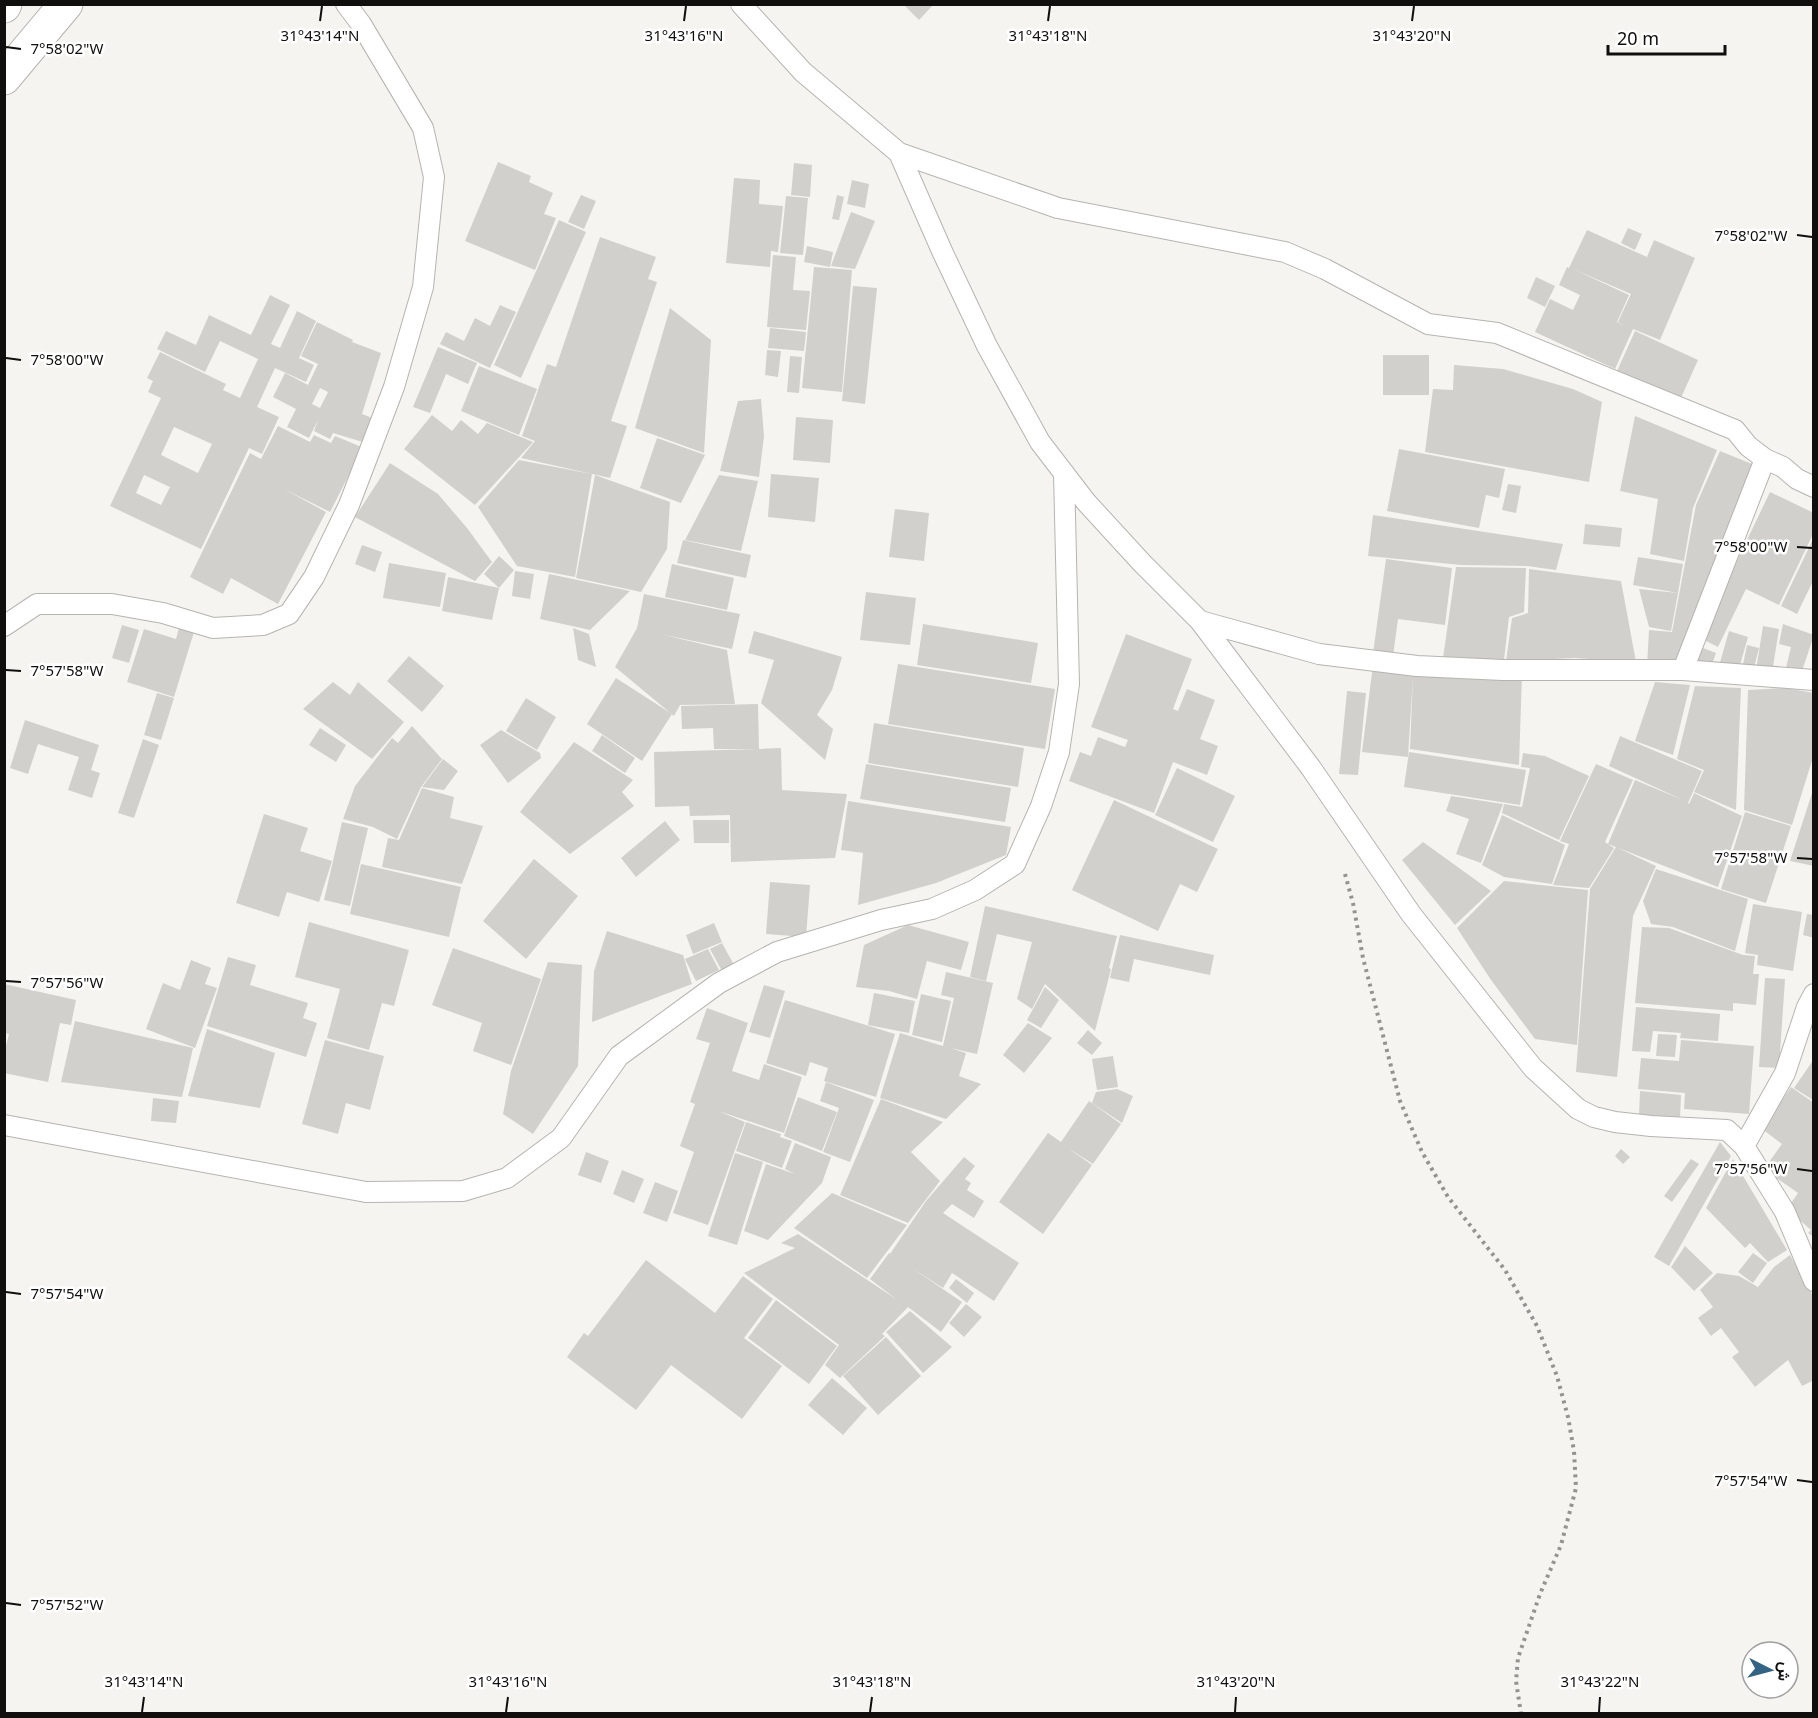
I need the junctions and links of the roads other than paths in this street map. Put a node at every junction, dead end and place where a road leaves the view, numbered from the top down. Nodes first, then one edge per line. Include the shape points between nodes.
1 (66, 4) edge
2 (346, 4) edge
3 (741, 4) edge
4 (4, 78) edge
5 (899, 153) junction
6 (1765, 459) junction
7 (1064, 473) junction
8 (1814, 487) edge
9 (1200, 621) junction
10 (4, 626) edge
11 (1683, 670) junction
12 (1814, 680) edge
13 (1814, 994) edge
14 (4, 1125) edge
15 (1744, 1146) junction
16 (1814, 1281) edge

1 - 4 highway
2 - 10 lane via 423,128 434,177 423,287 394,387 349,505 314,577 289,614 263,625 213,628 163,613 112,604 38,604
3 - 5 lane via 802,72
5 - 6 lane via 1058,208 1285,252 1428,324 1497,333 1735,430
5 - 7 lane via 987,346 1040,442
6 - 8 lane
6 - 11 lane
7 - 9 lane via 1142,563
7 - 14 lane via 1069,684 1059,752 1016,864 975,890 932,909 881,920 777,952 718,983 618,1056 561,1138 507,1178 463,1191 366,1192
9 - 11 lane via 1319,654 1416,666
9 - 15 lane via 1311,768 1411,914 1533,1068 1578,1109 1594,1117 1651,1126 1728,1130
11 - 12 lane
13 - 15 lane via 1785,1073
15 - 16 lane via 1785,1212

